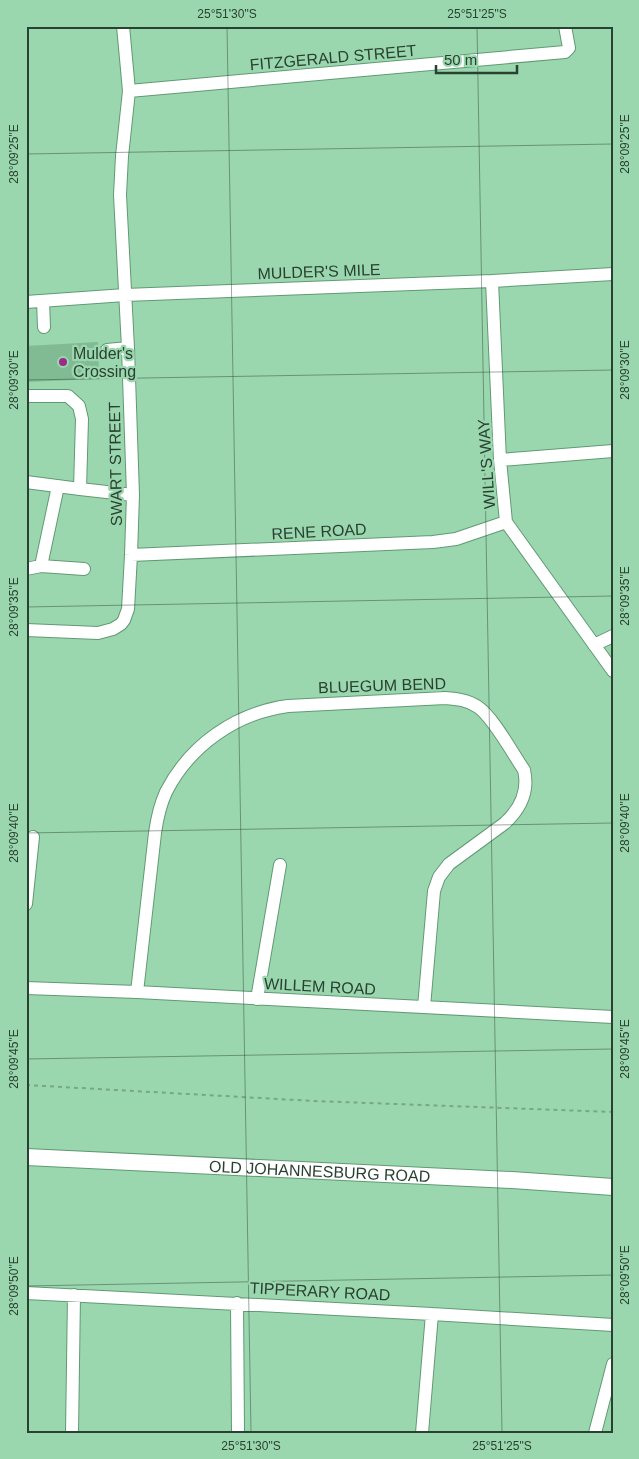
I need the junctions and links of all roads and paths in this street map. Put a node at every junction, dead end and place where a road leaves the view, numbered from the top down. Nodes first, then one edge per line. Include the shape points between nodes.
1 (123, 26) edge
2 (565, 26) edge
3 (129, 91) junction
4 (613, 274) edge
5 (492, 281) junction
6 (125, 295) junction
7 (43, 301) junction
8 (26, 302) edge
9 (44, 327) dead end
10 (128, 348) junction
11 (107, 350) dead end
12 (26, 396) edge
13 (613, 451) edge
14 (500, 460) junction
15 (26, 482) edge
16 (58, 486) junction
17 (80, 489) junction
18 (133, 495) junction
19 (506, 522) junction
20 (131, 555) junction
21 (41, 566) junction
22 (26, 569) edge
23 (84, 569) dead end
24 (26, 630) edge
25 (613, 636) edge
26 (594, 645) junction
27 (613, 671) edge
28 (34, 837) dead end
29 (280, 865) dead end
30 (26, 904) edge
31 (26, 988) edge
32 (137, 992) junction
33 (257, 999) junction
34 (424, 1007) junction
35 (613, 1017) edge
36 (26, 1085) edge
37 (613, 1112) edge
38 (26, 1157) edge
39 (613, 1187) edge
40 (26, 1293) edge
41 (74, 1295) junction
42 (237, 1304) junction
43 (432, 1314) junction
44 (613, 1325) edge
45 (613, 1364) edge
46 (72, 1433) edge
47 (238, 1433) edge
48 (422, 1433) edge
49 (596, 1433) edge

1 - 3 street, SWART STREET
2 - 3 street, FITZGERALD STREET via 569,43 569,50 565,52
3 - 6 street, SWART STREET via 120,194
4 - 5 street, MULDER'S MILE
5 - 6 street, MULDER'S MILE
5 - 14 street, WILL'S WAY
6 - 7 street, MULDER'S MILE
6 - 10 street, SWART STREET
7 - 8 street, MULDER'S MILE
7 - 9 street
10 - 11 street
10 - 18 street, SWART STREET
12 - 17 street via 68,396 79,406 82,419
13 - 14 street
14 - 19 street, WILL'S WAY
15 - 16 street
16 - 17 street
16 - 21 street
17 - 18 street
18 - 20 street, SWART STREET
19 - 20 street, RENE ROAD via 433,542
19 - 26 street, WILL'S WAY
20 - 24 street, SWART STREET via 128,609 124,620 117,626 93,634
21 - 22 street
21 - 23 street
25 - 26 street
26 - 27 street, WILL'S WAY
28 - 30 street
29 - 33 street
31 - 32 street, WILLEM ROAD
32 - 33 street, WILLEM ROAD
32 - 34 street, BLUEGUM BEND via 158,813 166,792 197,749 239,721 272,708 460,699 471,702 490,718 524,770 525,791 513,816 449,864 439,877 434,891
33 - 34 street, WILLEM ROAD
34 - 35 street, WILLEM ROAD
36 - 37 path via 314,1101
38 - 39 main road, OLD JOHANNESBURG ROAD
40 - 41 street, TIPPERARY ROAD
41 - 42 street, TIPPERARY ROAD
41 - 46 street
42 - 43 street, TIPPERARY ROAD
42 - 47 street
43 - 44 street, TIPPERARY ROAD
43 - 48 street
45 - 49 street

